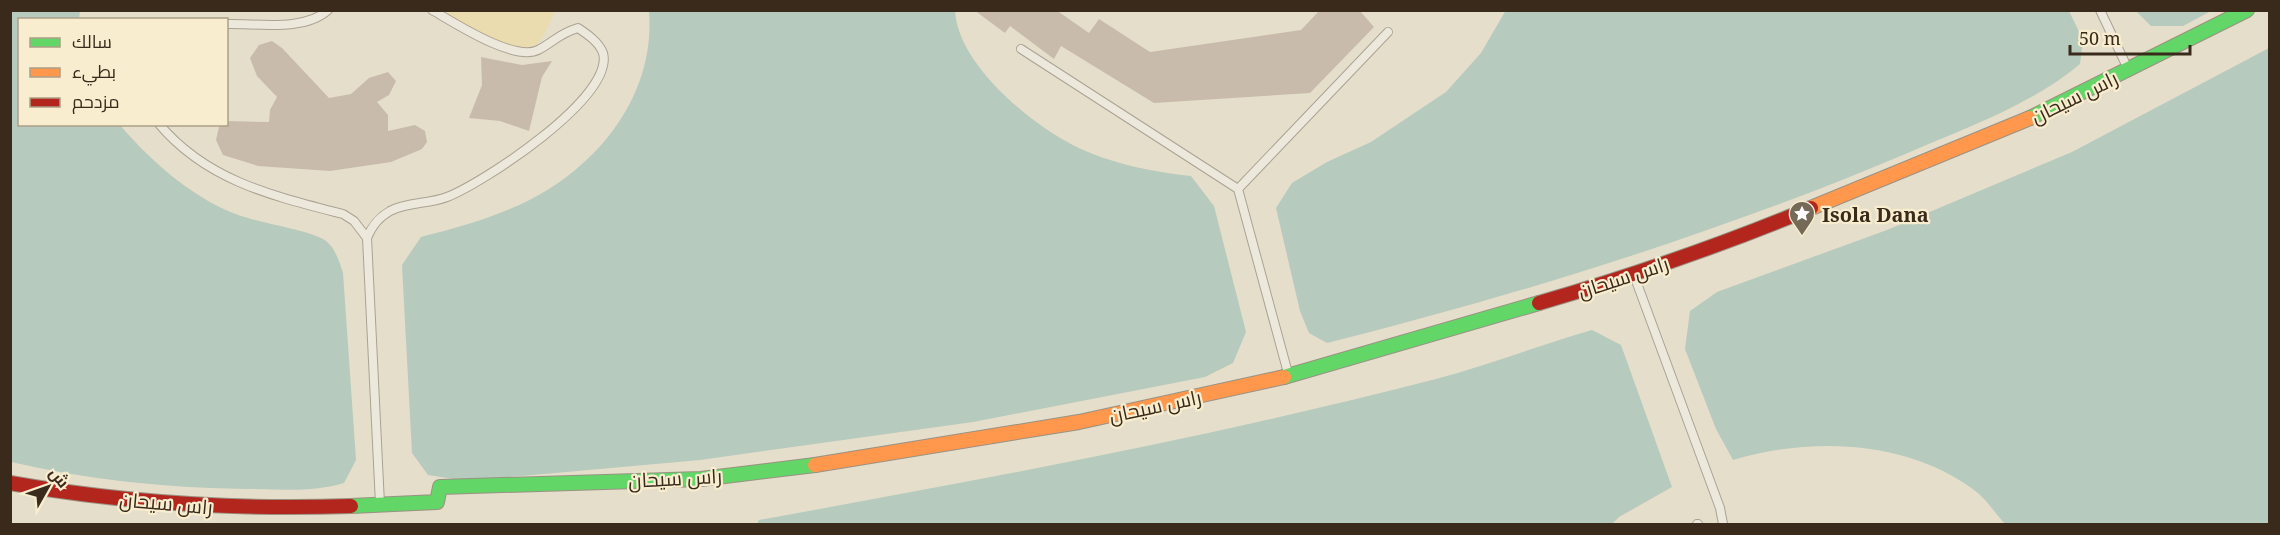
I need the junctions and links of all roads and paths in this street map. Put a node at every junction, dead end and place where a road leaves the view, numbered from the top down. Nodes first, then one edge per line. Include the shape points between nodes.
1 (328, 10) edge
2 (432, 10) edge
3 (2100, 10) edge
4 (2247, 10) edge
5 (228, 24) edge
6 (1388, 32) dead end
7 (1020, 49) dead end
8 (2129, 71) junction
9 (161, 126) edge
10 (1238, 189) junction
11 (367, 238) junction
12 (1634, 275) junction
13 (1289, 376) junction
14 (10, 483) edge
15 (380, 506) junction
16 (1723, 525) edge

1 - 5 lane via 301,22
2 - 11 lane via 476,36 516,51 536,51 561,33 578,28 591,36 603,54 602,69 590,93 522,151 446,198 393,209 379,217
3 - 8 lane
4 - 8 street, راس سيحان
6 - 10 lane
7 - 10 lane
8 - 12 street, راس سيحان via 2050,110 1936,158 1739,238
9 - 11 lane via 195,160 236,182 343,214
10 - 13 lane
11 - 15 lane
12 - 13 street, راس سيحان
12 - 16 lane via 1710,478
13 - 15 street, راس سيحان via 1079,422 830,463 701,478 440,487 437,502
14 - 15 street, راس سيحان via 193,507

